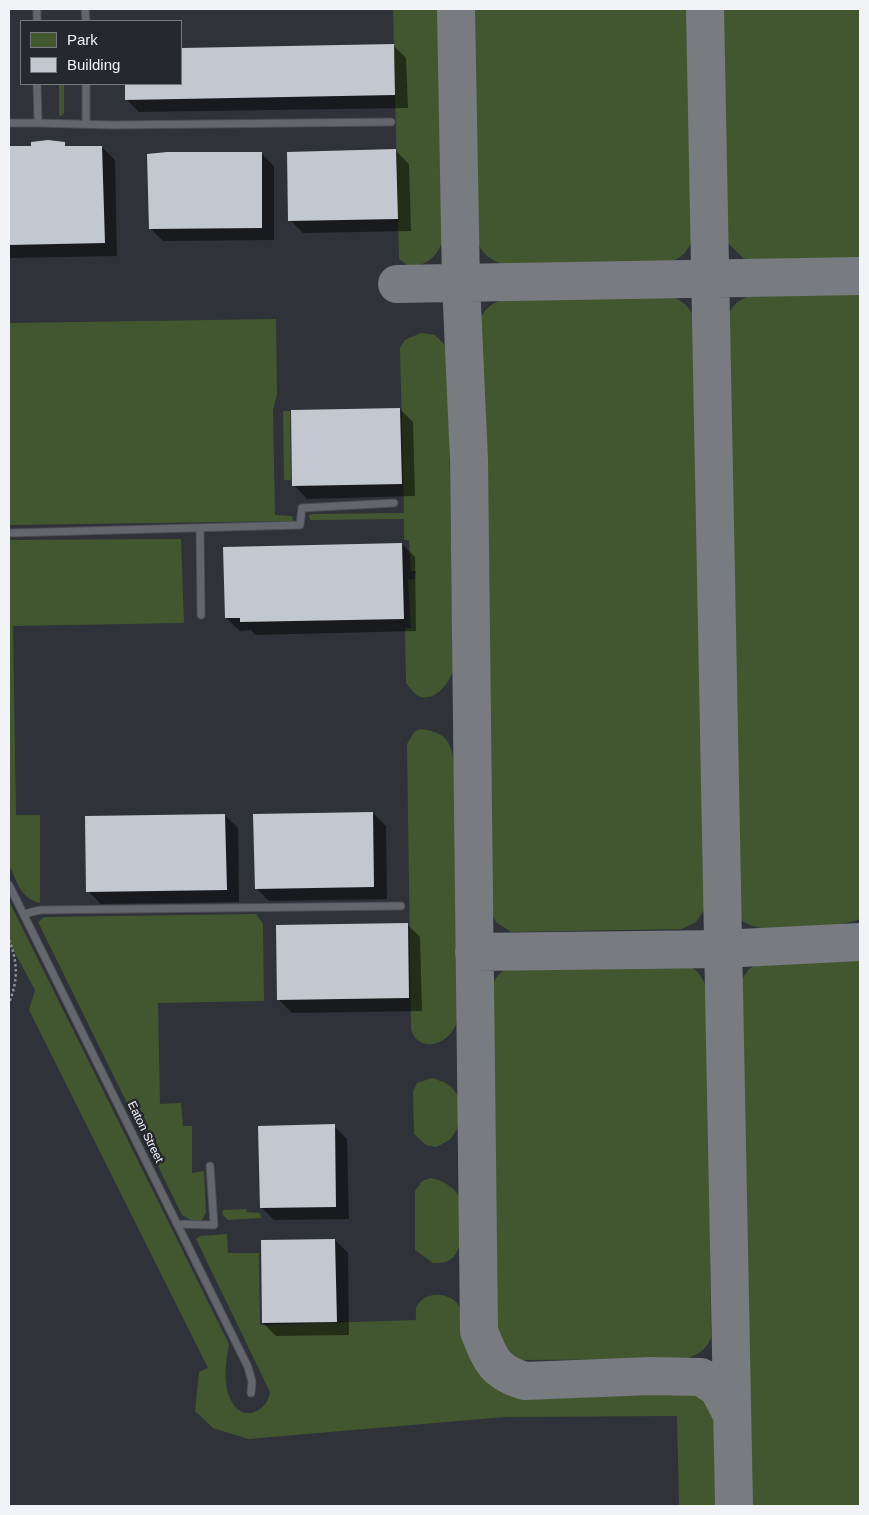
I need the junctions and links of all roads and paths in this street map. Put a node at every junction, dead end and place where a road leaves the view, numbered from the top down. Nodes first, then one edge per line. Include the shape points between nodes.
1 (37, 85) edge
2 (86, 85) edge
3 (38, 122) junction
4 (391, 122) dead end
5 (9, 123) edge
6 (86, 124) junction
7 (394, 503) dead end
8 (200, 528) junction
9 (9, 533) edge
10 (201, 615) dead end
11 (9, 884) edge
12 (401, 906) dead end
13 (24, 914) junction
14 (9, 940) edge
15 (9, 1003) edge
16 (210, 1166) dead end
17 (178, 1224) junction
18 (251, 1393) dead end

1 - 3 lane
2 - 6 lane
3 - 5 lane
3 - 6 lane
4 - 6 lane
7 - 8 lane via 302,508 300,525
8 - 9 lane
8 - 10 lane
11 - 13 lane, Eaton Street
12 - 13 lane via 40,910
13 - 17 lane, Eaton Street
14 - 15 path via 16,956 17,975
16 - 17 lane via 214,1225
17 - 18 lane, Eaton Street via 248,1367

